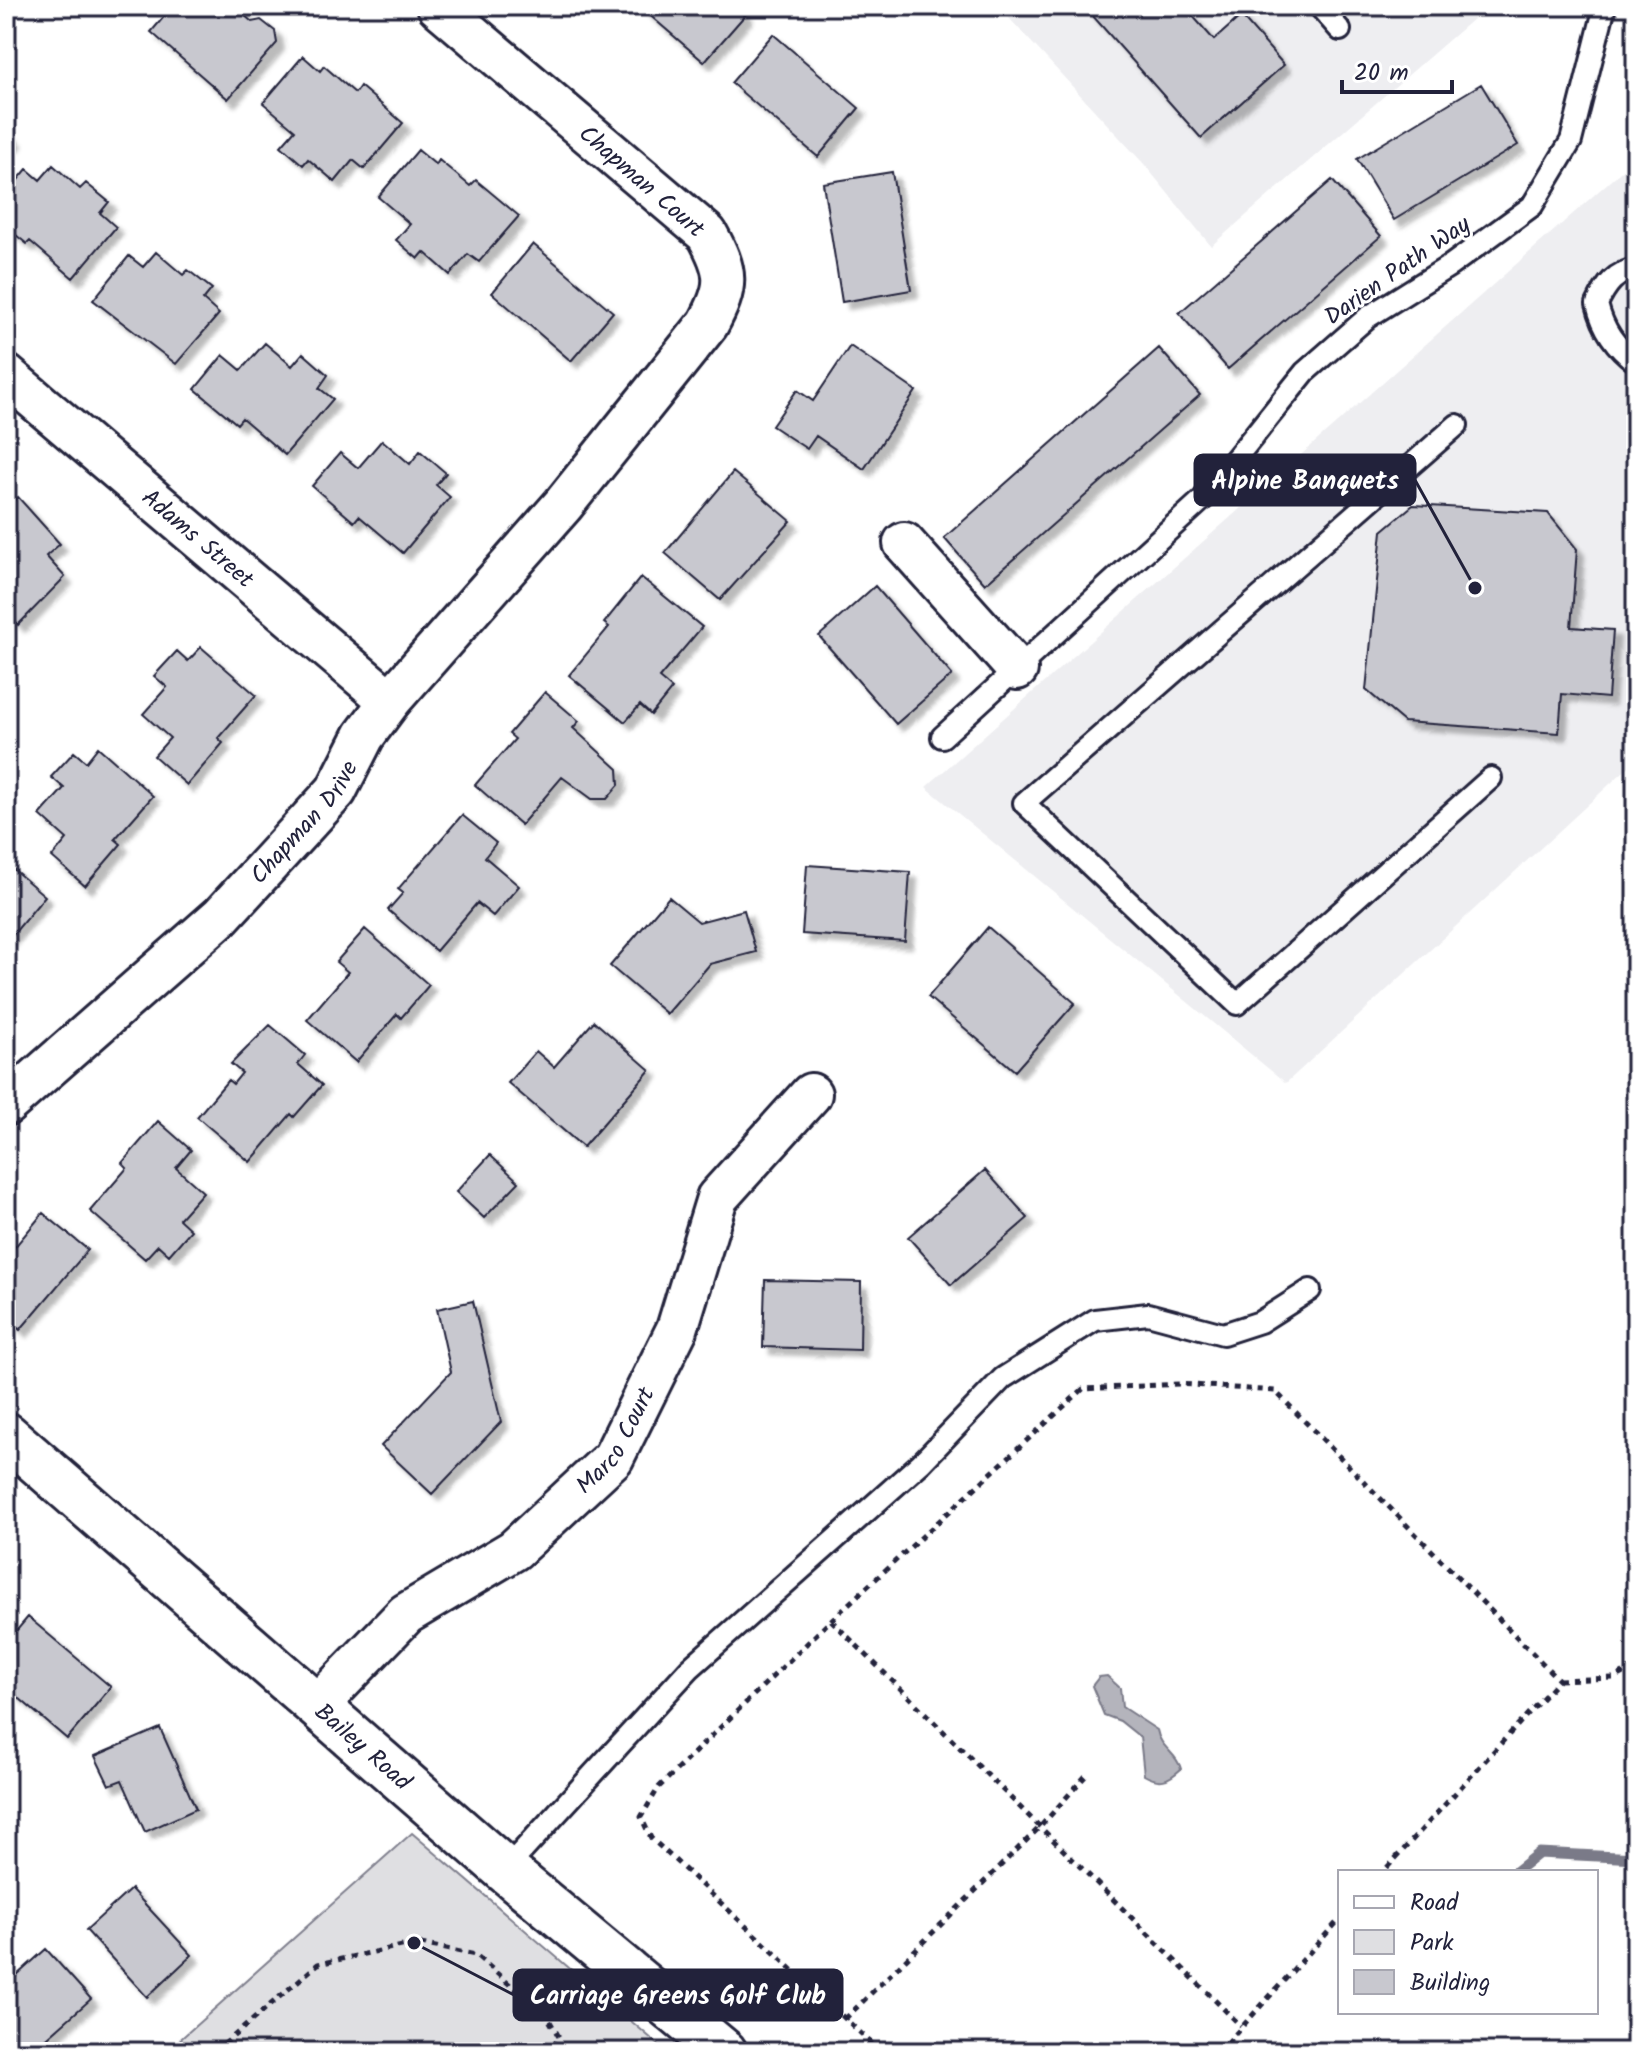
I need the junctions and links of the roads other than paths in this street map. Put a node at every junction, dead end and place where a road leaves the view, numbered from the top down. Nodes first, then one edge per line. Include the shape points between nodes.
1 (438, 6) edge
2 (1319, 6) edge
3 (1605, 6) edge
4 (1340, 30) dead end
5 (1636, 269) edge
6 (1636, 362) edge
7 (6, 375) edge
8 (1457, 425) dead end
9 (563, 505) joint
10 (904, 543) dead end
11 (1017, 669) junction
12 (390, 701) junction
13 (942, 737) dead end
14 (1491, 778) dead end
15 (811, 1094) dead end
16 (6, 1105) edge
17 (1310, 1290) dead end
18 (6, 1435) edge
19 (316, 1707) junction
20 (505, 1870) junction
21 (724, 2052) edge

1 - 9 street, Chapman Court via 707,234 725,277 722,298 708,324
2 - 4 lane
3 - 11 lane, Darien Path Way via 1571,141 1532,206 1368,317 1305,372 1203,499
5 - 6 lane via 1623,271 1606,285 1597,304 1602,326
7 - 12 street, Adams Street
8 - 14 lane via 1024,803 1237,1004
9 - 12 street, Chapman Drive
10 - 11 street
11 - 13 lane, Darien Path Way
12 - 16 street, Chapman Drive via 364,736 336,791 250,886
15 - 19 street, Marco Court via 717,1198 677,1329 613,1458 514,1550 406,1614
17 - 20 lane via 1260,1322 1223,1334 1148,1314 1095,1320 1003,1378 921,1463 690,1668
18 - 19 street, Bailey Road
19 - 20 street, Bailey Road
20 - 21 street, Bailey Road

